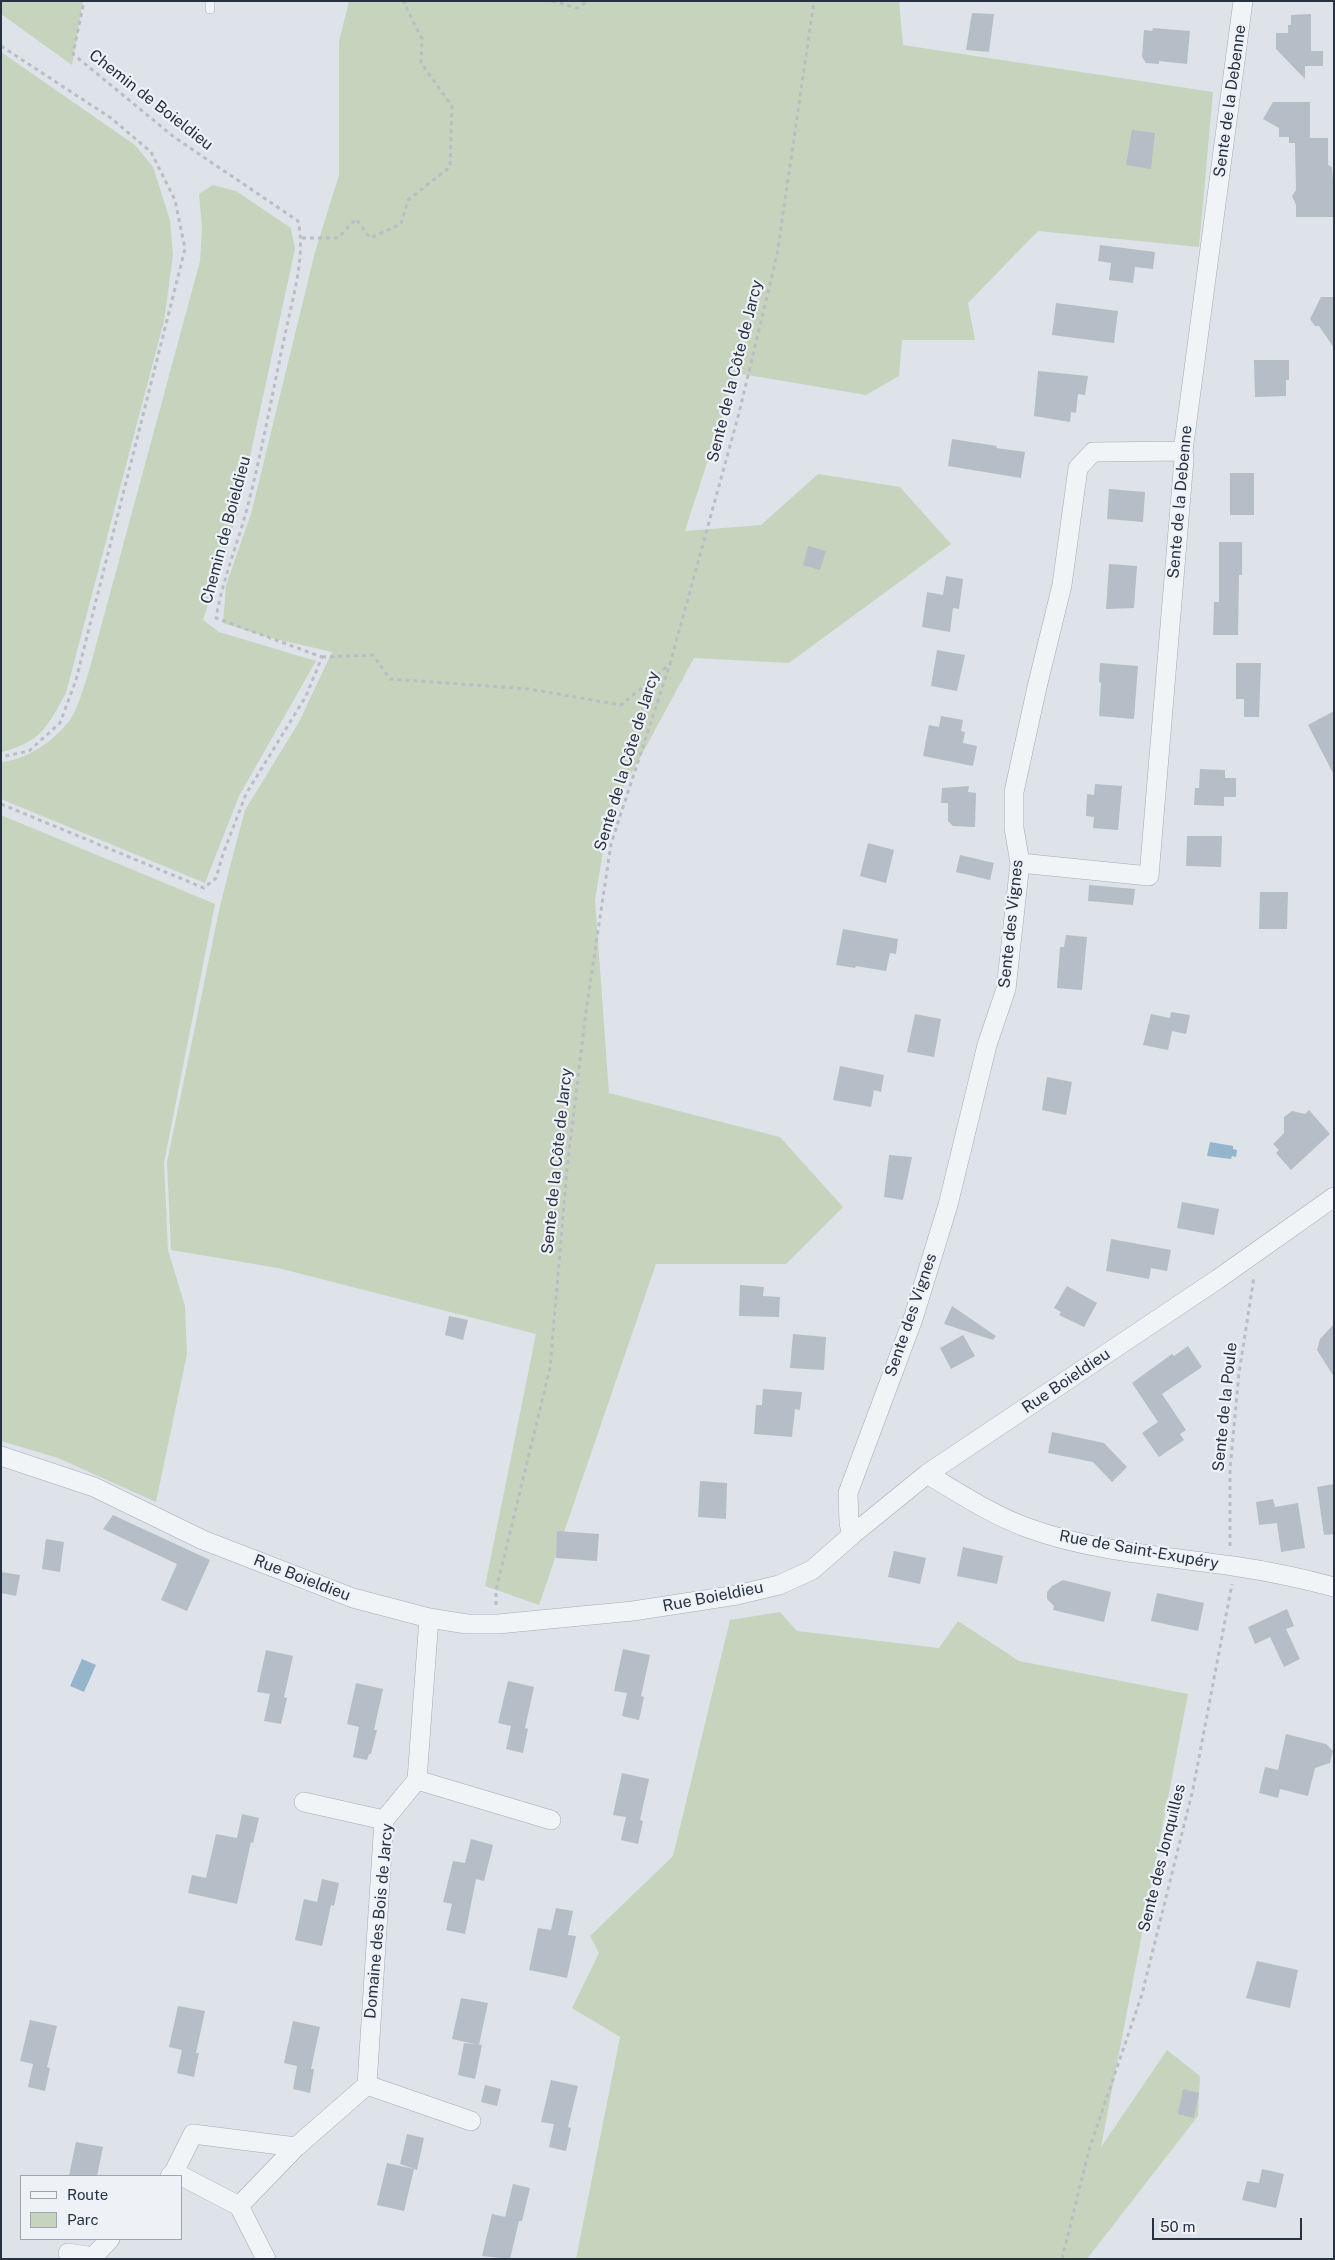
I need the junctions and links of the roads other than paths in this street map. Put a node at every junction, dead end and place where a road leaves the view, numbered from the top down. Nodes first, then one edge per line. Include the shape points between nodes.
1 (1243, 1) edge
2 (1183, 452) junction
3 (1020, 863) junction
4 (1334, 1197) edge
5 (1, 1456) edge
6 (927, 1474) junction
7 (852, 1534) junction
8 (1334, 1587) edge
9 (428, 1618) junction
10 (417, 1780) junction
11 (304, 1802) dead end
12 (384, 1820) junction
13 (551, 1820) dead end
14 (367, 2085) junction
15 (471, 2121) dead end
16 (296, 2147) junction
17 (172, 2174) edge
18 (182, 2179) edge
19 (239, 2206) junction
20 (109, 2240) edge
21 (68, 2253) dead end
22 (266, 2259) edge

1 - 2 street, Sente de la Debenne
2 - 3 street, Sente des Vignes via 1093,452 1078,468 1062,585 1014,792 1014,828
2 - 3 street, Sente de la Debenne via 1149,876
3 - 7 street, Sente des Vignes via 1006,989 987,1045 948,1205 913,1319 848,1493 848,1523
4 - 6 street, Rue Boieldieu
5 - 9 street, Rue Boieldieu via 94,1487 203,1540 344,1595
6 - 7 street, Rue Boieldieu
6 - 8 street, Rue de Saint-Exupéry via 1026,1528 1065,1540 1235,1566
7 - 9 street, Rue Boieldieu via 812,1570 779,1585 737,1595 676,1605 498,1624 467,1624
9 - 10 street
10 - 12 street, Domaine des Bois de Jarcy
10 - 13 street
11 - 12 street
12 - 14 street, Domaine des Bois de Jarcy
14 - 15 street
14 - 16 street
16 - 17 street via 193,2134
16 - 19 street
18 - 19 street
19 - 22 street
20 - 21 street via 93,2257

